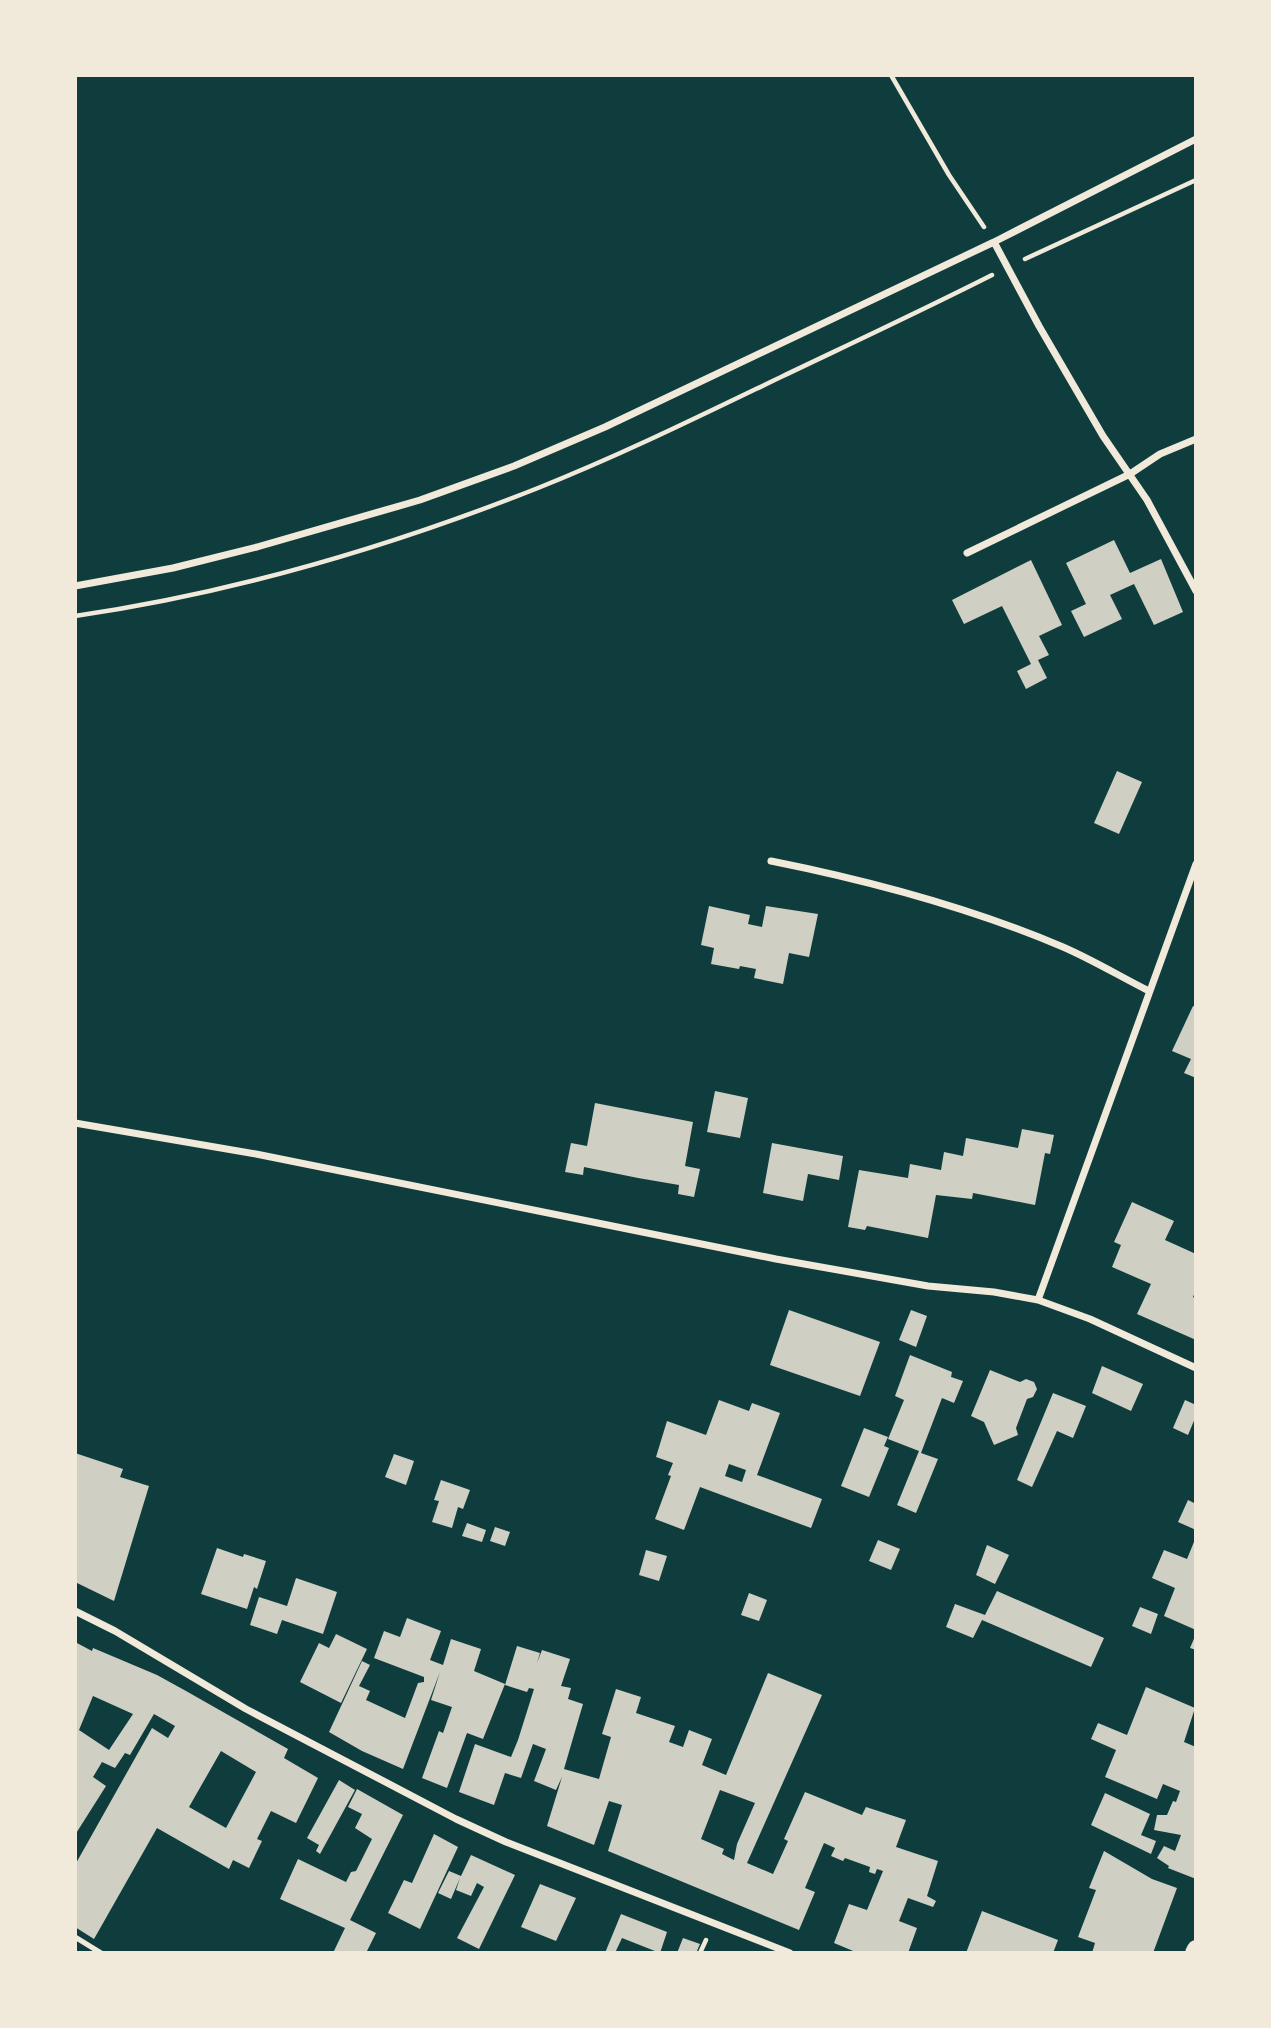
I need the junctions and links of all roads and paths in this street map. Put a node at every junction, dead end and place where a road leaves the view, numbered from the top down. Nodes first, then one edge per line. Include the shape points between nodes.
1 (891, 75) edge
2 (1196, 139) edge
3 (994, 242) junction
4 (1196, 439) edge
5 (1130, 474) junction
6 (967, 553) dead end
7 (75, 586) edge
8 (1196, 591) edge
9 (771, 861) dead end
10 (1196, 864) edge
11 (1149, 991) junction
12 (75, 1122) edge
13 (1038, 1300) junction
14 (1196, 1368) edge
15 (75, 1611) edge
16 (75, 1937) edge
17 (101, 1953) edge
18 (790, 1953) edge

1 - 3 path
2 - 3 street
3 - 5 street via 1103,436
3 - 7 street via 514,466 420,500 257,548
4 - 5 street via 1160,454
5 - 6 street
5 - 8 street
9 - 11 street via 940,901 1062,947
10 - 11 street
11 - 13 street
12 - 13 street via 776,1259
13 - 14 street
15 - 18 street via 269,1722 456,1819
16 - 17 lane

